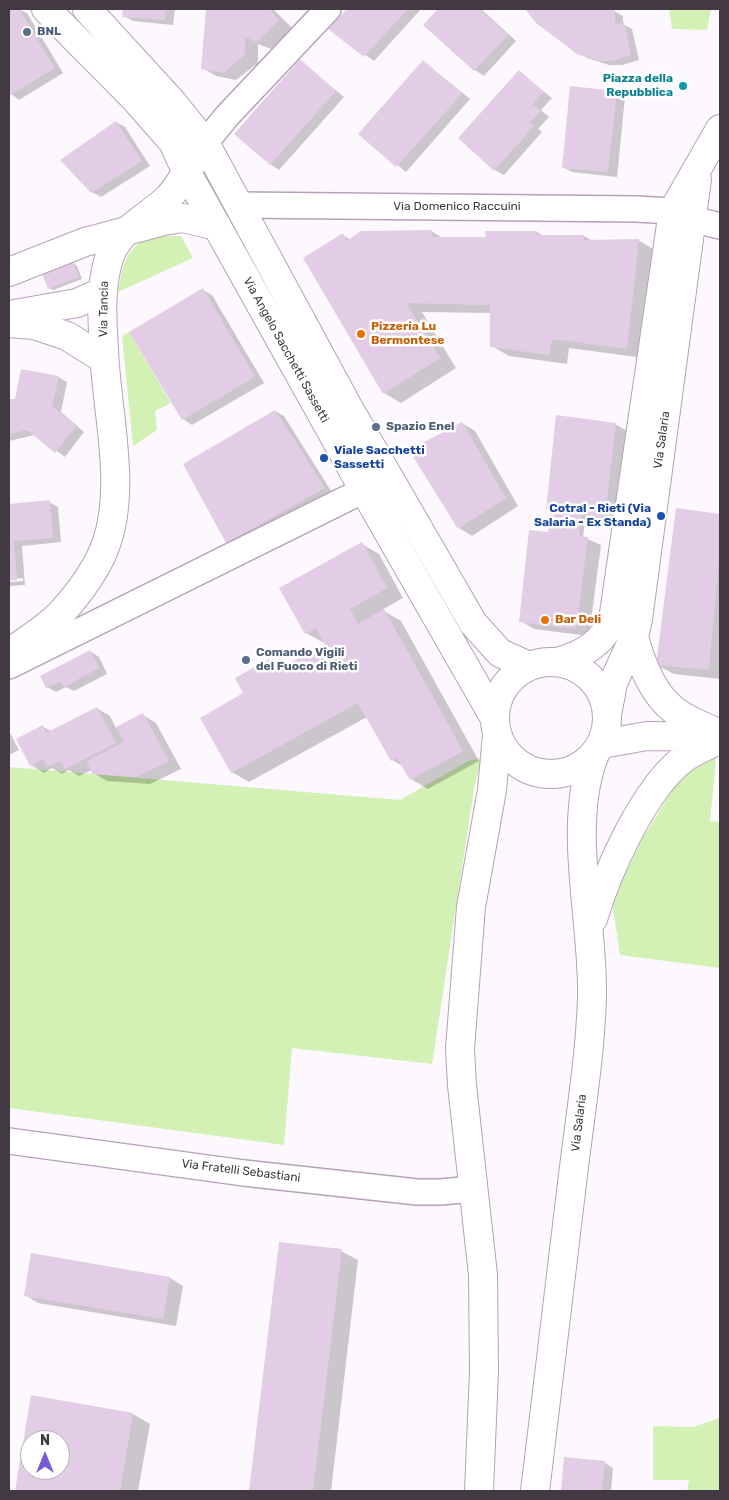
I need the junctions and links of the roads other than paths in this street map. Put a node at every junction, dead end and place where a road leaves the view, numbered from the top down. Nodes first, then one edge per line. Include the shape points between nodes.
1 (46, 9) edge
2 (87, 9) edge
3 (328, 9) edge
4 (720, 129) edge
5 (205, 143) junction
6 (186, 171) junction
7 (240, 205) junction
8 (683, 215) junction
9 (218, 226) junction
10 (720, 226) edge
11 (124, 233) junction
12 (9, 272) edge
13 (102, 292) junction
14 (9, 315) edge
15 (9, 323) edge
16 (104, 359) junction
17 (364, 490) junction
18 (634, 637) junction
19 (9, 653) edge
20 (557, 662) junction
21 (9, 666) edge
22 (529, 666) junction
23 (608, 710) junction
24 (496, 726) junction
25 (720, 737) edge
26 (598, 749) junction
27 (589, 933) junction
28 (9, 1141) edge
29 (474, 1189) junction
30 (479, 1491) edge
31 (535, 1491) edge

1 - 6 main road, Via Angelo Sacchetti Sassetti via 173,142
2 - 5 main road
3 - 5 street, Via Tancia
4 - 8 main road, Via Salaria via 698,165
5 - 6 main road, Via Tancia
5 - 7 main road
6 - 9 main road, Via Angelo Sacchetti Sassetti
6 - 11 main road, Via Tancia via 168,198
7 - 8 street, Via Domenico Raccuini via 636,208
7 - 22 main road via 347,405 473,623 500,653
8 - 10 street, Via Domenico Raccuini
8 - 18 main road, Via Salaria
8 - 20 main road, Via Salaria via 613,620 607,633 594,645 579,656
9 - 11 main road via 183,218
9 - 17 main road, Via Angelo Sacchetti Sassetti
11 - 12 main road via 78,245
11 - 13 main road, Via Tancia via 110,255
13 - 14 main road via 77,303
13 - 16 main road, Via Tancia
15 - 16 main road via 34,326 67,336
16 - 19 main road, Via Tancia via 115,482 113,513 104,551 89,578 62,613
17 - 21 street
17 - 24 main road, Via Angelo Sacchetti Sassetti
18 - 23 main road, Via Salaria via 613,682
18 - 25 main road via 641,663 663,698 675,711
20 - 22 main road
20 - 23 main road via 585,672 596,683
22 - 24 main road via 504,686 497,701
23 - 26 main road via 607,727
24 - 26 main road via 505,751 517,763 549,775 566,773 582,766
24 - 29 main road via 492,790 471,907 462,1013 462,1085
25 - 26 main road via 647,736
25 - 27 main road via 683,759 657,786 614,859
26 - 27 main road, Via Salaria via 584,790 582,818
27 - 31 main road, Via Salaria via 592,998 589,1035
28 - 29 street, Via Fratelli Sebastiani via 244,1173 417,1192
29 - 30 main road via 484,1318

